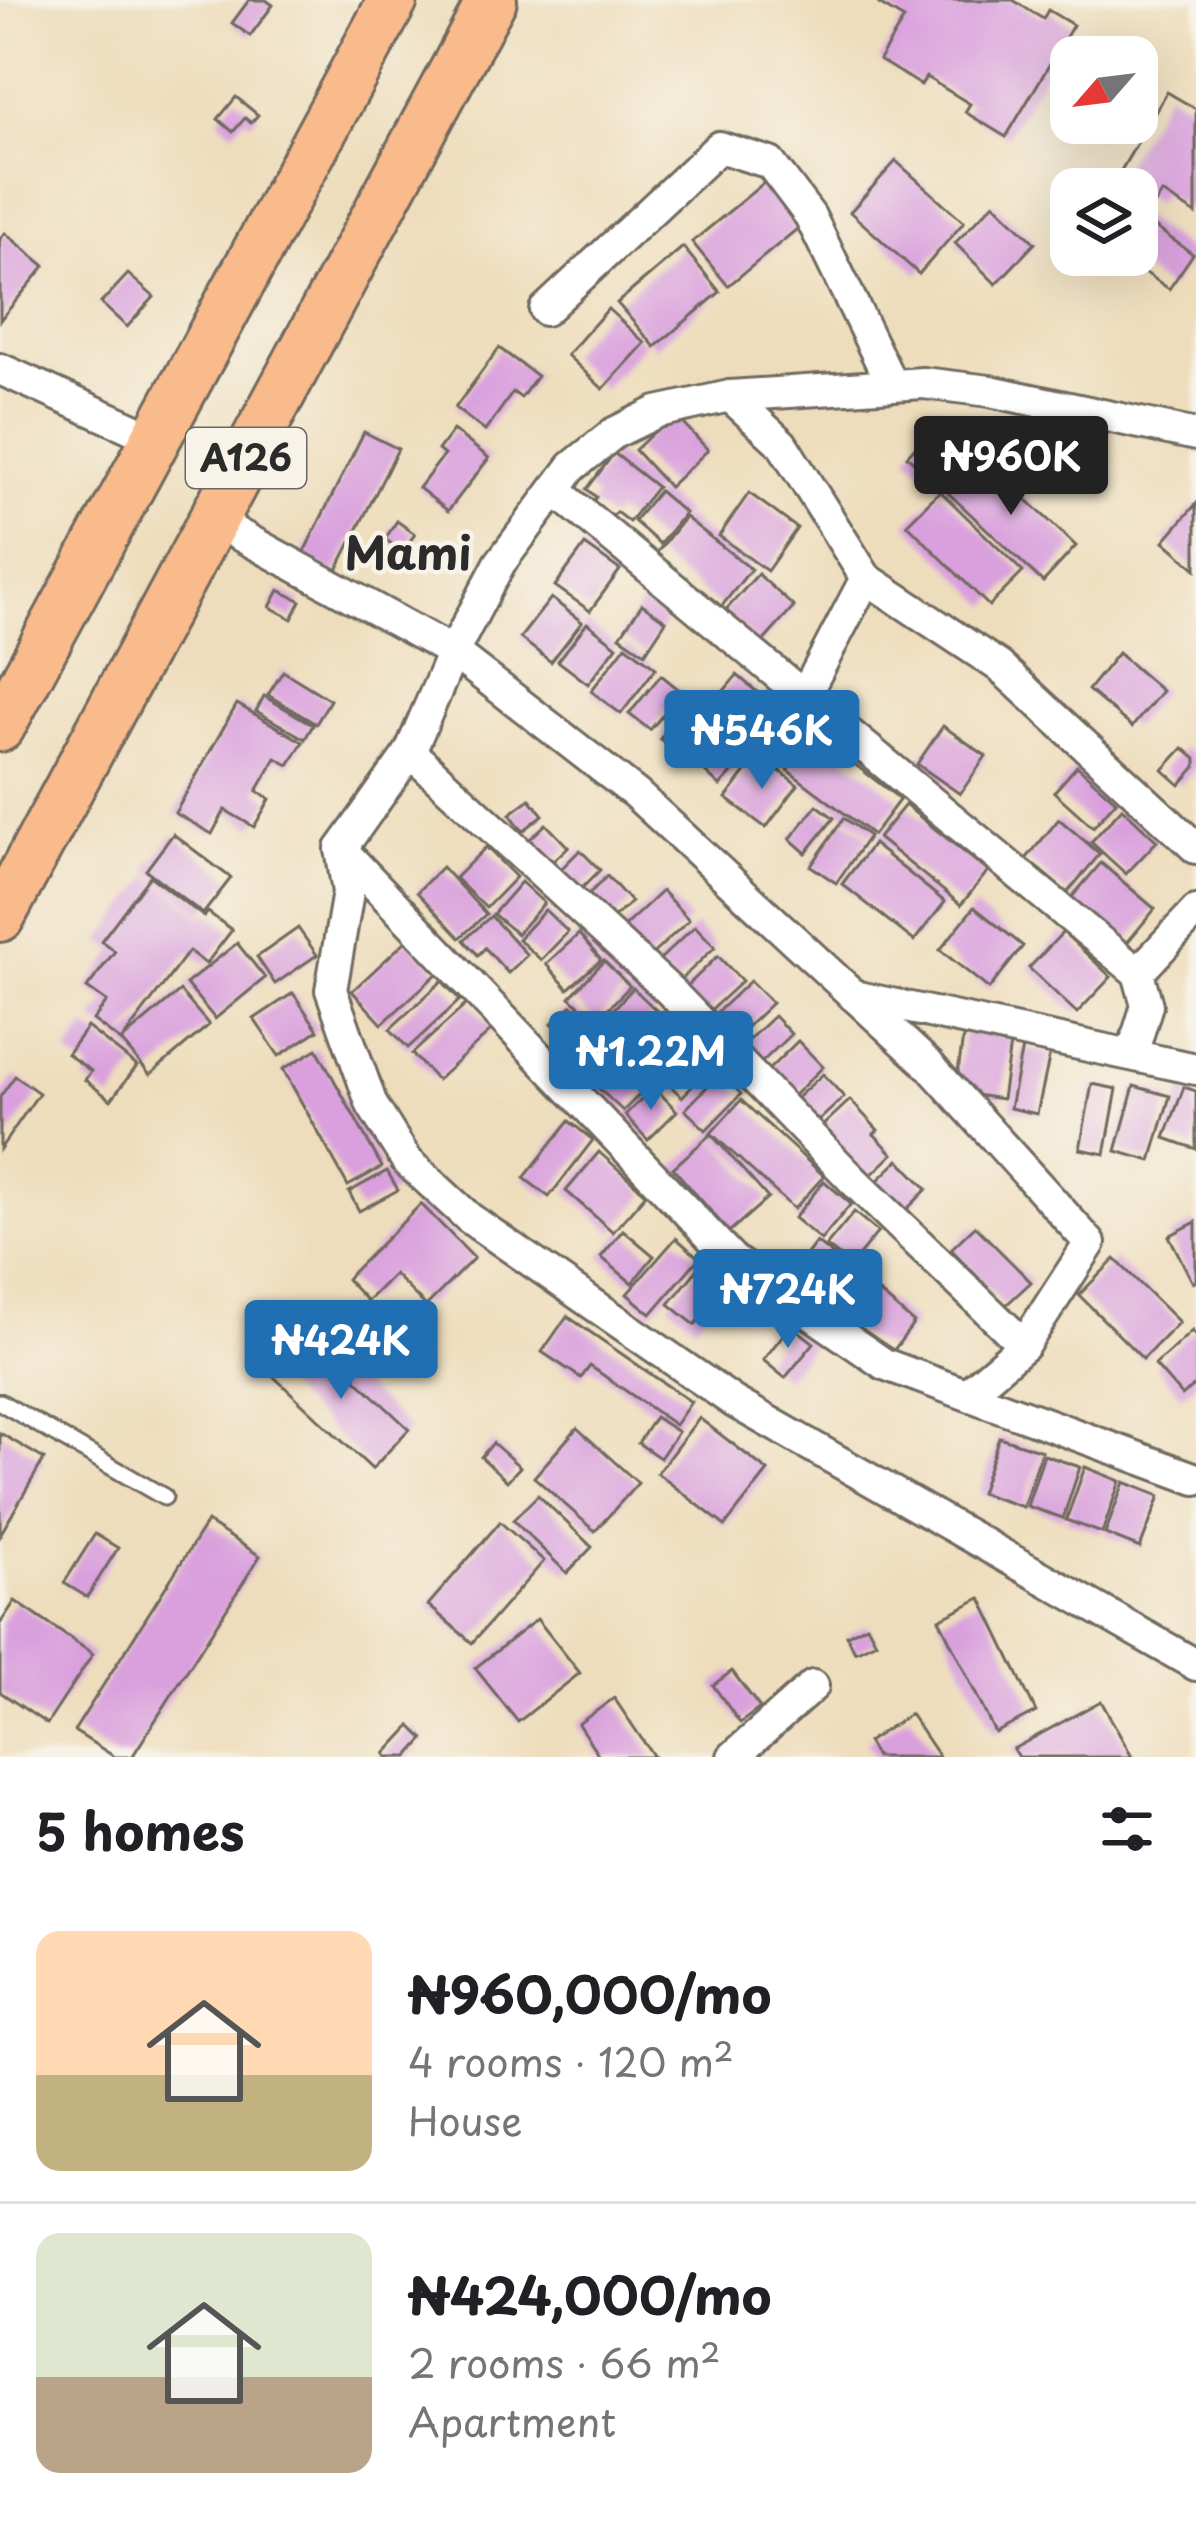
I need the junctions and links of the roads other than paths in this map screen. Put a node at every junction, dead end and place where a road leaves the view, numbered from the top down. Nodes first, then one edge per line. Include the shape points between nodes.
1 (393, 0) edge
2 (492, 0) edge
3 (545, 310) dead end
4 (0, 369) edge
5 (892, 385) junction
6 (730, 396) junction
7 (1196, 435) edge
8 (156, 439) junction
9 (555, 490) junction
10 (212, 520) junction
11 (866, 578) junction
12 (453, 652) junction
13 (806, 695) junction
14 (0, 727) edge
15 (410, 752) junction
16 (1196, 848) edge
17 (341, 849) junction
18 (1196, 911) edge
19 (0, 917) edge
20 (1138, 973) junction
21 (854, 996) junction
22 (1132, 1054) junction
23 (1196, 1069) edge
24 (1024, 1345) junction
25 (967, 1394) junction
26 (0, 1402) edge
27 (1196, 1479) edge
28 (164, 1497) dead end
29 (1196, 1665) edge
30 (813, 1686) dead end
31 (733, 1757) edge

1 - 8 highway, A126
2 - 10 highway, A126
3 - 5 street via 719,147 770,163 810,216
4 - 8 street
5 - 6 street
5 - 7 street via 990,391
6 - 9 street via 657,412 614,433
6 - 11 street via 782,444
8 - 14 highway, A126
9 - 12 street via 500,562
9 - 13 street
10 - 12 street
10 - 19 highway, A126
11 - 13 street
11 - 16 street via 999,666
12 - 15 street
12 - 21 street via 636,794
13 - 20 street
15 - 17 street
15 - 24 street via 670,991
17 - 25 street via 733,1260 884,1364
17 - 29 street via 348,892 331,990 372,1105 407,1162 469,1218 734,1402
18 - 20 street
20 - 22 street via 1147,1005
21 - 22 street
21 - 24 street via 929,1065 1090,1243
22 - 23 street
24 - 25 street
25 - 27 street
26 - 28 lane
30 - 31 street

